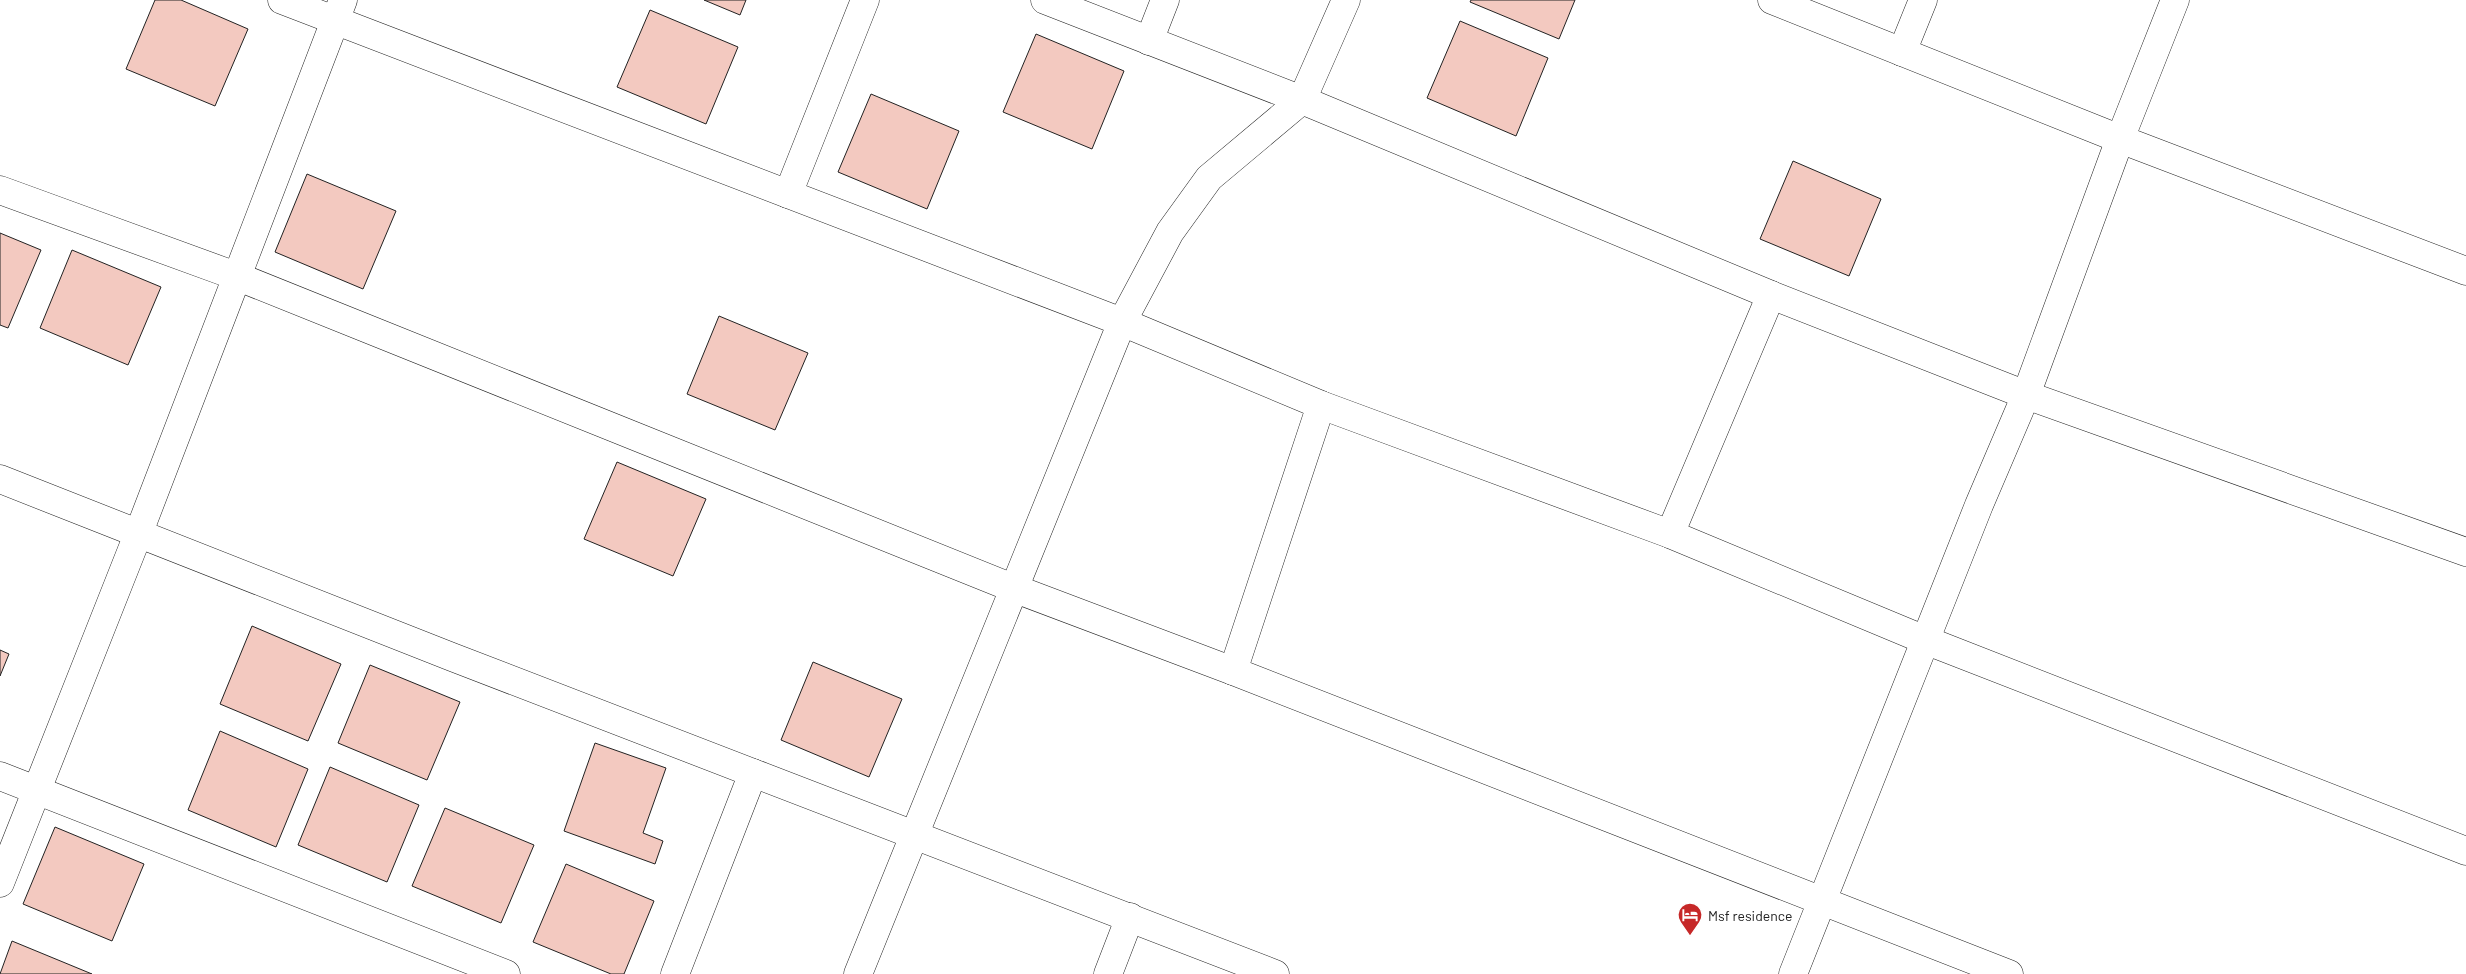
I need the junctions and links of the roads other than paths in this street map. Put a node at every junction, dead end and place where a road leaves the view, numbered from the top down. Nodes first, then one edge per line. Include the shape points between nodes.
1 (282, 0) edge
2 (865, 0) edge
3 (1045, 0) edge
4 (1165, 0) edge
5 (1346, 0) edge
6 (1772, 0) edge
7 (1922, 0) edge
8 (2175, 0) edge
9 (339, 11) edge
10 (1149, 41) junction
11 (1902, 52) junction
12 (1302, 100) junction
13 (2120, 139) junction
14 (0, 190) edge
15 (788, 194) junction
16 (2466, 271) edge
17 (236, 276) junction
18 (1771, 295) junction
19 (1122, 322) junction
20 (2026, 395) junction
21 (1321, 404) junction
22 (0, 479) edge
23 (139, 532) junction
24 (1670, 534) junction
25 (2466, 552) edge
26 (1013, 588) junction
27 (1925, 640) junction
28 (1233, 671) junction
29 (753, 773) junction
30 (0, 776) edge
31 (37, 791) junction
32 (914, 833) junction
33 (2466, 851) edge
34 (0, 883) edge
35 (1821, 901) junction
36 (1130, 917) junction
37 (506, 974) edge
38 (675, 974) edge
39 (858, 974) edge
40 (1108, 974) edge
41 (1275, 974) edge
42 (1793, 974) edge
43 (2009, 974) edge

1 - 9 street
2 - 15 street
3 - 10 street
4 - 10 street
5 - 12 street
6 - 11 street
7 - 11 street
8 - 13 street
9 - 15 street
9 - 17 street
10 - 12 street
11 - 13 street
12 - 18 street
12 - 19 street via 1209,178 1170,232
13 - 16 street
13 - 20 street
14 - 17 street
15 - 19 street
17 - 23 street
17 - 26 street
18 - 20 street
18 - 24 street
19 - 21 street
19 - 26 street
20 - 25 street
20 - 27 street
21 - 24 street
21 - 28 street
22 - 23 street
23 - 29 street
23 - 31 street
24 - 27 street
26 - 28 street
26 - 32 street
27 - 33 street
27 - 35 street
28 - 35 street
29 - 32 street
29 - 38 street
30 - 31 street
31 - 34 street
31 - 37 street
32 - 36 street
32 - 39 street
35 - 42 street
35 - 43 street
36 - 40 street
36 - 41 street

